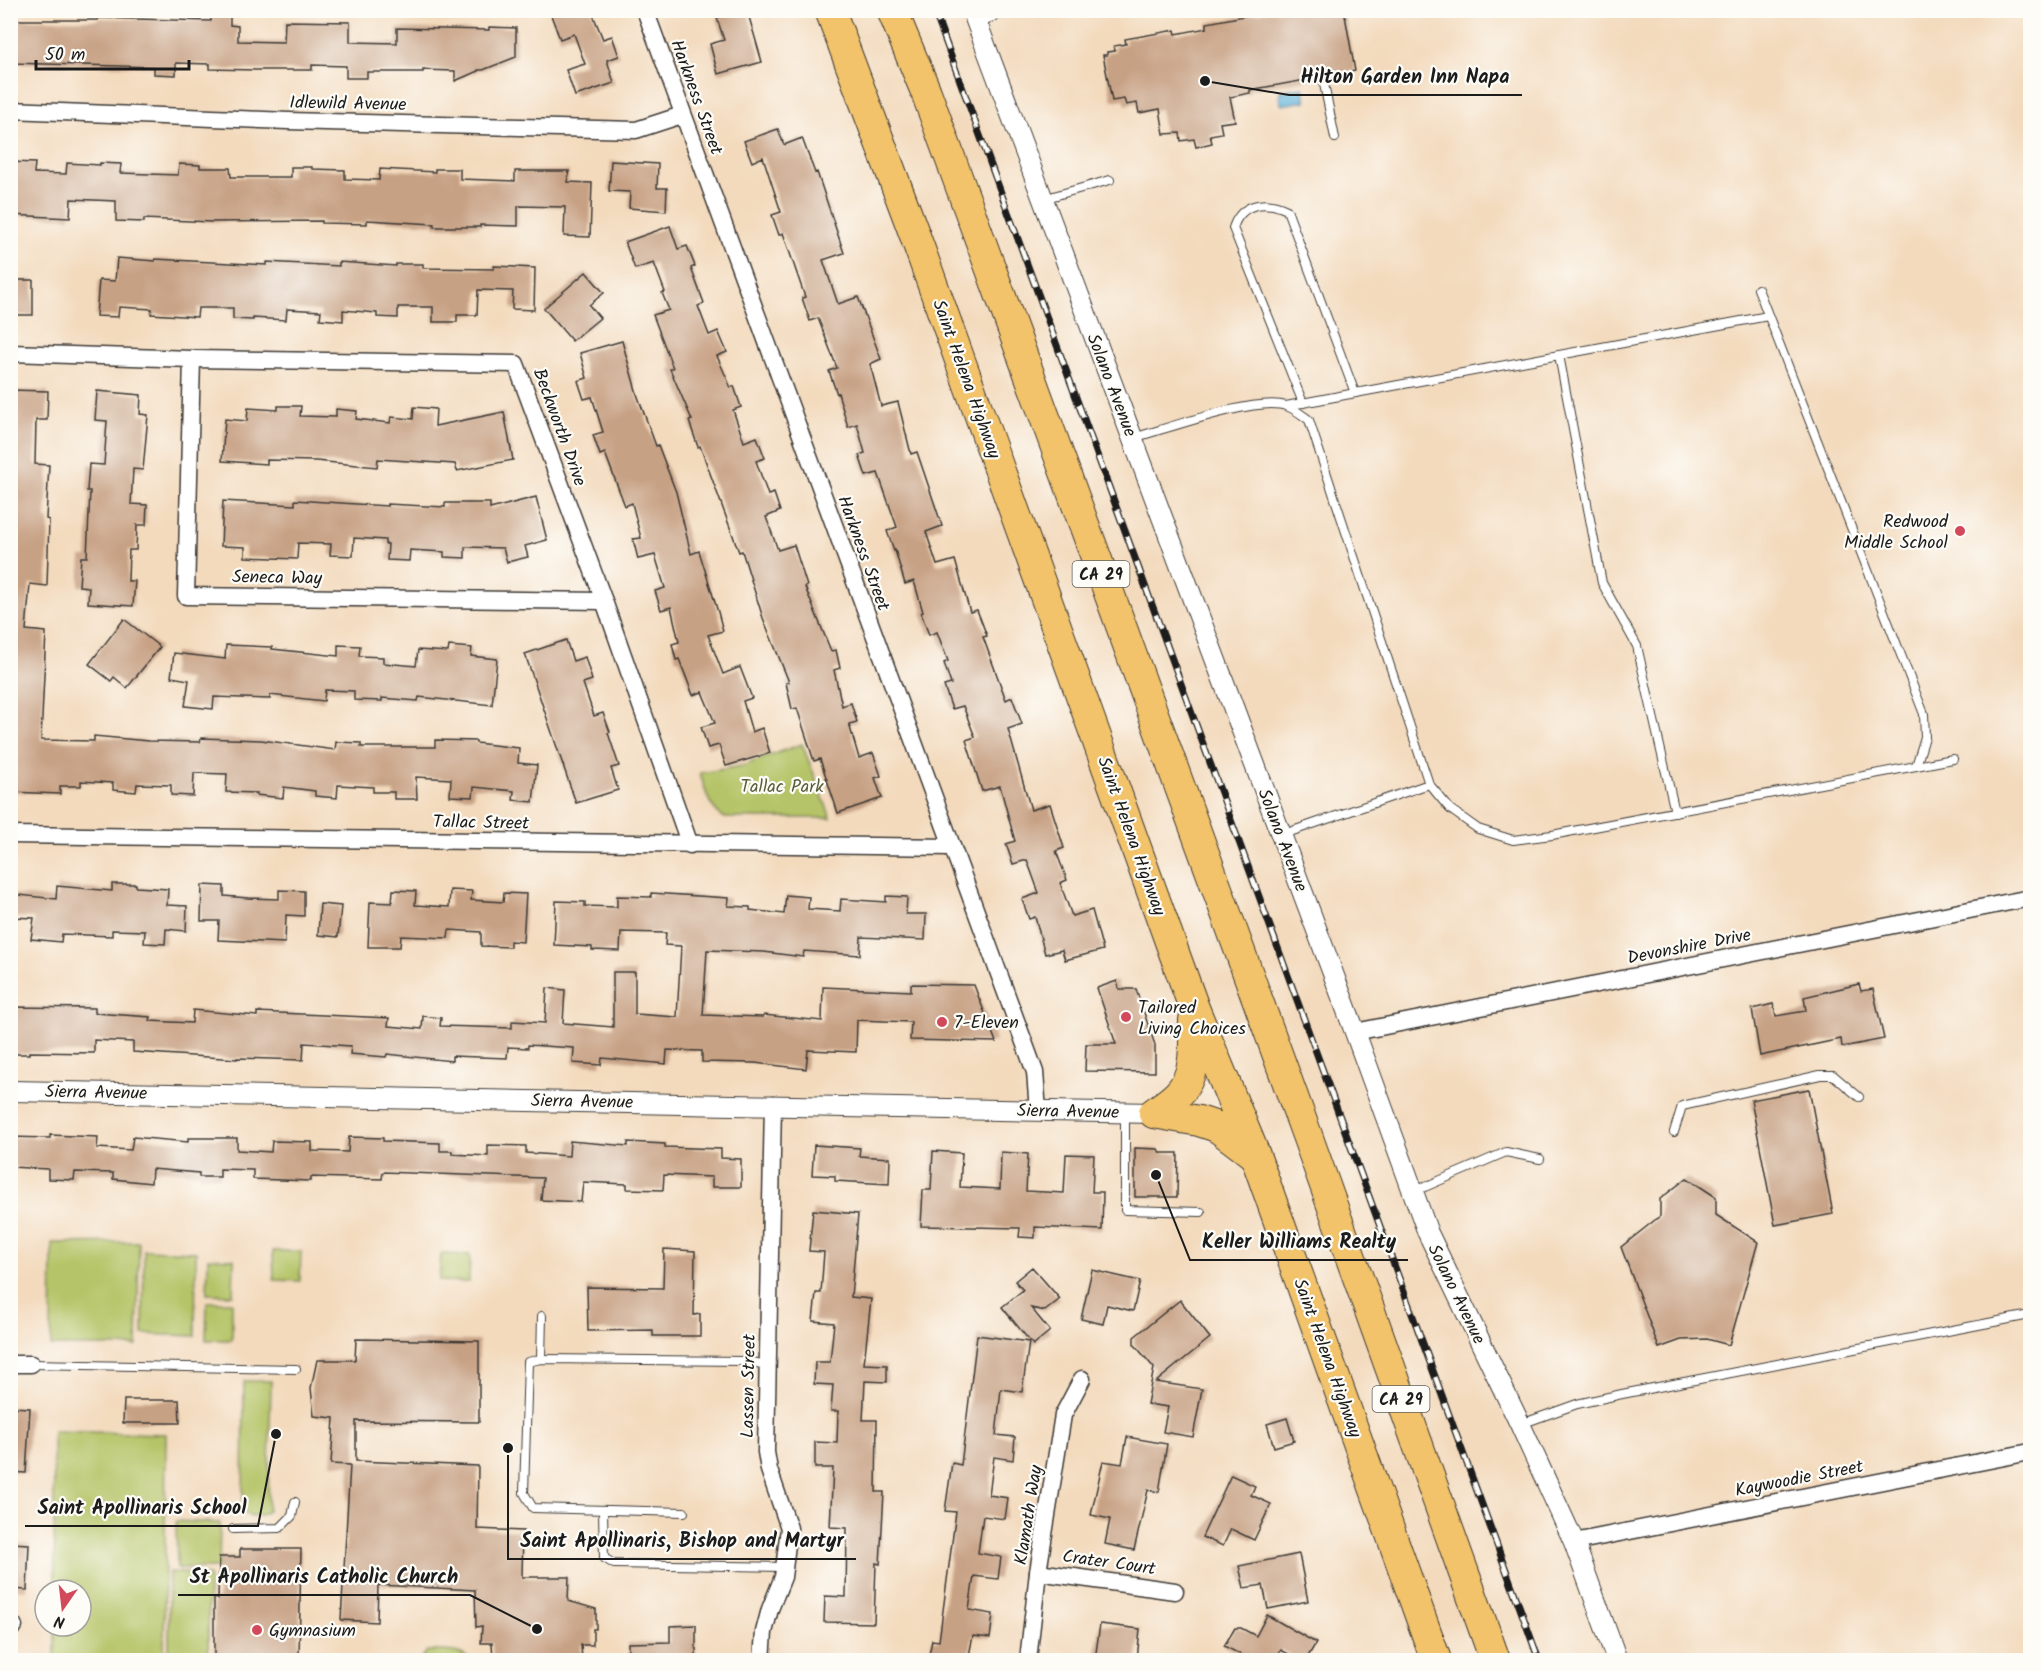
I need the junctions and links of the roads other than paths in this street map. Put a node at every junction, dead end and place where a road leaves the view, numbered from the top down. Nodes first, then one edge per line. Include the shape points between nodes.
1 (645, 10) edge
2 (830, 10) edge
3 (892, 10) edge
4 (1011, 10) edge
5 (974, 17) edge
6 (1324, 84) dead end
7 (10, 110) edge
8 (682, 115) junction
9 (1335, 138) dead end
10 (1110, 180) dead end
11 (1042, 199) junction
12 (1758, 289) dead end
13 (1768, 316) junction
14 (10, 353) edge
15 (1559, 355) junction
16 (192, 359) junction
17 (1355, 393) junction
18 (1302, 403) junction
19 (1286, 406) junction
20 (1132, 438) junction
21 (604, 600) junction
22 (1953, 759) dead end
23 (1916, 766) junction
24 (1429, 784) junction
25 (1675, 812) junction
26 (10, 835) edge
27 (1281, 835) junction
28 (690, 844) junction
29 (952, 847) junction
30 (2031, 898) edge
31 (1194, 1008) junction
32 (1355, 1032) junction
33 (10, 1091) edge
34 (1859, 1097) dead end
35 (773, 1104) junction
36 (1038, 1111) junction
37 (1125, 1112) junction
38 (1154, 1113) junction
39 (1674, 1131) dead end
40 (1255, 1155) junction
41 (1540, 1159) dead end
42 (1413, 1192) junction
43 (1201, 1212) dead end
44 (2031, 1315) edge
45 (542, 1316) dead end
46 (541, 1359) junction
47 (10, 1364) edge
48 (31, 1364) joint
49 (768, 1365) junction
50 (296, 1369) dead end
51 (1082, 1379) dead end
52 (1520, 1424) junction
53 (2031, 1452) edge
54 (295, 1503) dead end
55 (603, 1510) junction
56 (684, 1512) dead end
57 (233, 1529) dead end
58 (1574, 1542) junction
59 (785, 1567) junction
60 (1038, 1572) junction
61 (1175, 1591) dead end
62 (762, 1660) edge
63 (1028, 1660) edge
64 (1436, 1660) edge
65 (1495, 1660) edge
66 (1617, 1660) edge

1 - 8 street, Harkness Street
2 - 31 highway, Saint Helena Highway / CA 29
3 - 65 highway, CA 29 via 970,212
4 - 5 lane
5 - 11 street, Solano Avenue
6 - 9 lane
7 - 8 street, Idlewild Avenue via 636,130
8 - 29 street, Harkness Street
10 - 11 lane
11 - 20 street, Solano Avenue
12 - 13 lane
13 - 15 lane
13 - 23 lane via 1924,714 1925,737
14 - 16 street, Beckworth Drive
15 - 17 lane
15 - 25 lane via 1602,583 1637,646
16 - 21 street, Beckworth Drive via 516,364
16 - 21 street, Seneca Way via 186,596
17 - 18 lane
17 - 18 lane via 1287,210 1261,203 1241,212 1233,228
18 - 19 lane
19 - 20 lane via 1267,403 1238,408
19 - 24 lane via 1309,420
20 - 27 street, Solano Avenue
21 - 28 street, Beckworth Drive
22 - 23 lane
23 - 25 lane
24 - 25 lane via 1450,809 1478,829 1513,840
24 - 27 lane
26 - 28 street, Tallac Street
27 - 32 street, Solano Avenue
28 - 29 street, Tallac Street
29 - 36 street, Harkness Street via 1035,1072
30 - 32 street, Devonshire Drive
31 - 38 highway via 1192,1067 1179,1093
31 - 40 highway, Saint Helena Highway / CA 29
32 - 42 street, Solano Avenue
33 - 35 street, Sierra Avenue
34 - 39 lane via 1833,1075 1820,1075 1682,1106
35 - 36 street, Sierra Avenue
35 - 49 street, Lassen Street
36 - 37 street, Sierra Avenue
37 - 38 street, Sierra Avenue
37 - 43 lane via 1125,1210
38 - 40 highway via 1217,1127
40 - 64 highway, Saint Helena Highway / CA 29
41 - 42 lane via 1506,1152
42 - 52 street, Solano Avenue via 1428,1233
44 - 52 lane via 1622,1394 1577,1404
45 - 46 lane
46 - 49 lane via 745,1361
46 - 55 lane via 528,1362 524,1493 533,1508
47 - 48 street
48 - 50 lane
49 - 59 street, Lassen Street via 766,1452 789,1528
51 - 60 street, Klamath Way via 1063,1415
52 - 58 street, Solano Avenue
53 - 58 street, Kaywoodie Street
54 - 57 lane via 292,1516 280,1528
55 - 56 lane
55 - 59 lane via 604,1558 614,1564
58 - 66 street, Solano Avenue
59 - 62 street, Lassen Street via 764,1632
60 - 61 street, Crater Court
60 - 63 street, Klamath Way

